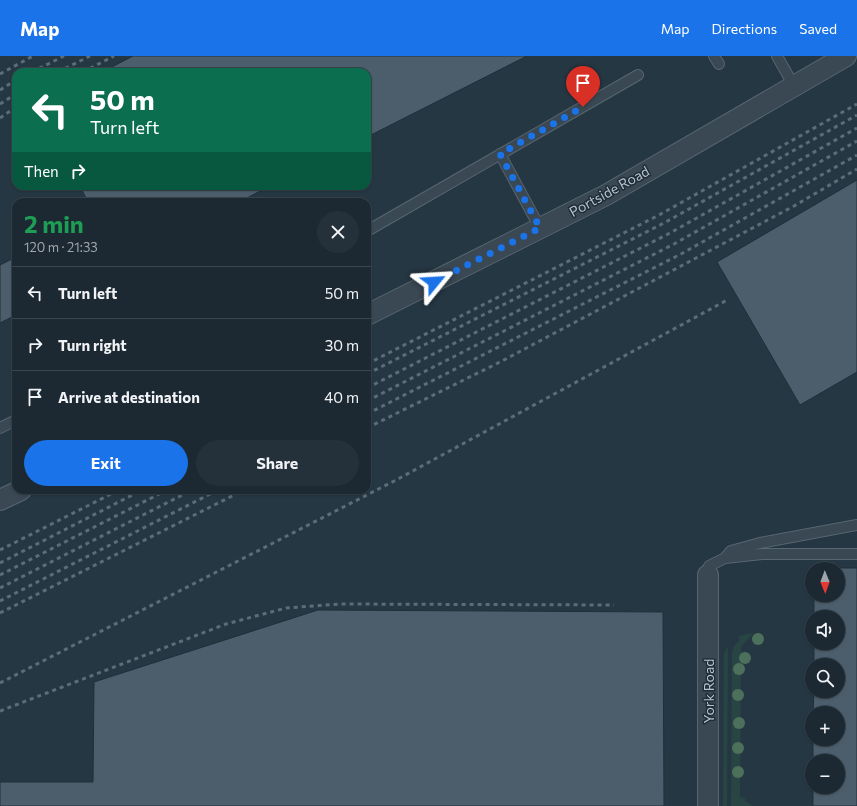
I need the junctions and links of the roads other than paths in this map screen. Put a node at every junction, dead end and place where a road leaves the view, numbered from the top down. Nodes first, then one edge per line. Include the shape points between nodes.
1 (777, 56) edge
2 (846, 56) edge
3 (638, 75) dead end
4 (794, 86) junction
5 (500, 154) junction
6 (540, 228) junction
7 (371, 229) edge
8 (371, 313) edge
9 (12, 422) edge
10 (0, 428) edge
11 (13, 494) edge
12 (0, 500) edge
13 (857, 525) edge
14 (857, 554) edge
15 (725, 558) junction
16 (708, 575) joint
17 (708, 806) edge

1 - 4 lane
2 - 4 street, Portside Road
3 - 5 lane
4 - 6 street, Portside Road via 606,195
5 - 6 lane
5 - 7 lane
6 - 8 street, Portside Road
9 - 10 lane
11 - 12 street
13 - 15 lane via 731,550
14 - 15 lane via 762,554
15 - 16 lane via 709,566
16 - 17 street, York Road

